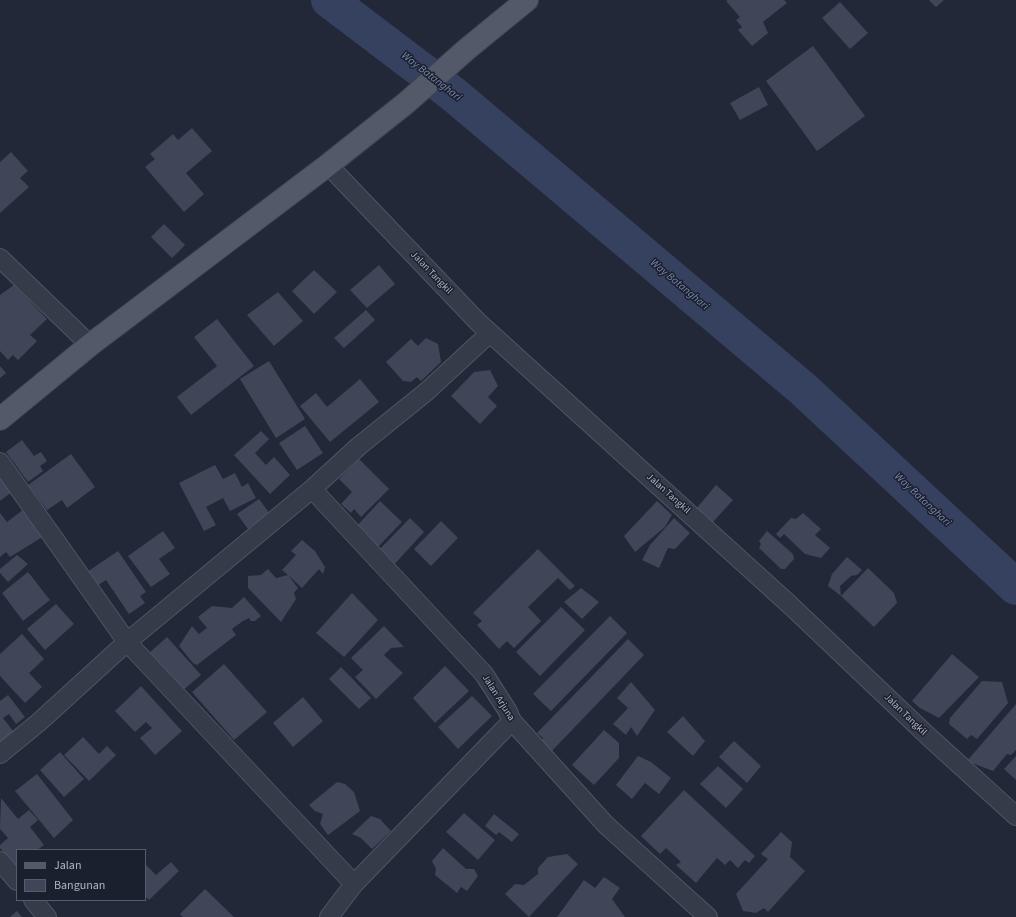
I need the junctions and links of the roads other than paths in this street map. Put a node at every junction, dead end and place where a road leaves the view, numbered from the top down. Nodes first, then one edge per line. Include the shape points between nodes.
1 (527, 0) edge
2 (328, 165) junction
3 (0, 258) edge
4 (490, 333) junction
5 (90, 345) junction
6 (0, 420) edge
7 (0, 462) edge
8 (312, 489) junction
9 (127, 642) junction
10 (512, 721) junction
11 (0, 754) edge
12 (1016, 816) edge
13 (0, 861) edge
14 (16, 880) edge
15 (354, 884) junction
16 (34, 901) edge
17 (47, 917) edge
18 (329, 917) edge
19 (708, 917) edge

1 - 2 main road via 466,49 406,103
2 - 4 street, Jalan Tangkil
2 - 5 main road
3 - 5 street
4 - 8 street via 426,392 359,446
4 - 12 street, Jalan Tangkil via 790,605
5 - 6 main road
7 - 9 street
8 - 9 street
8 - 10 street, Jalan Arjuna via 484,674
9 - 11 street
9 - 15 street
10 - 15 street
10 - 19 street, Jalan Arjuna via 606,825
13 - 14 street
15 - 18 street
16 - 17 street

